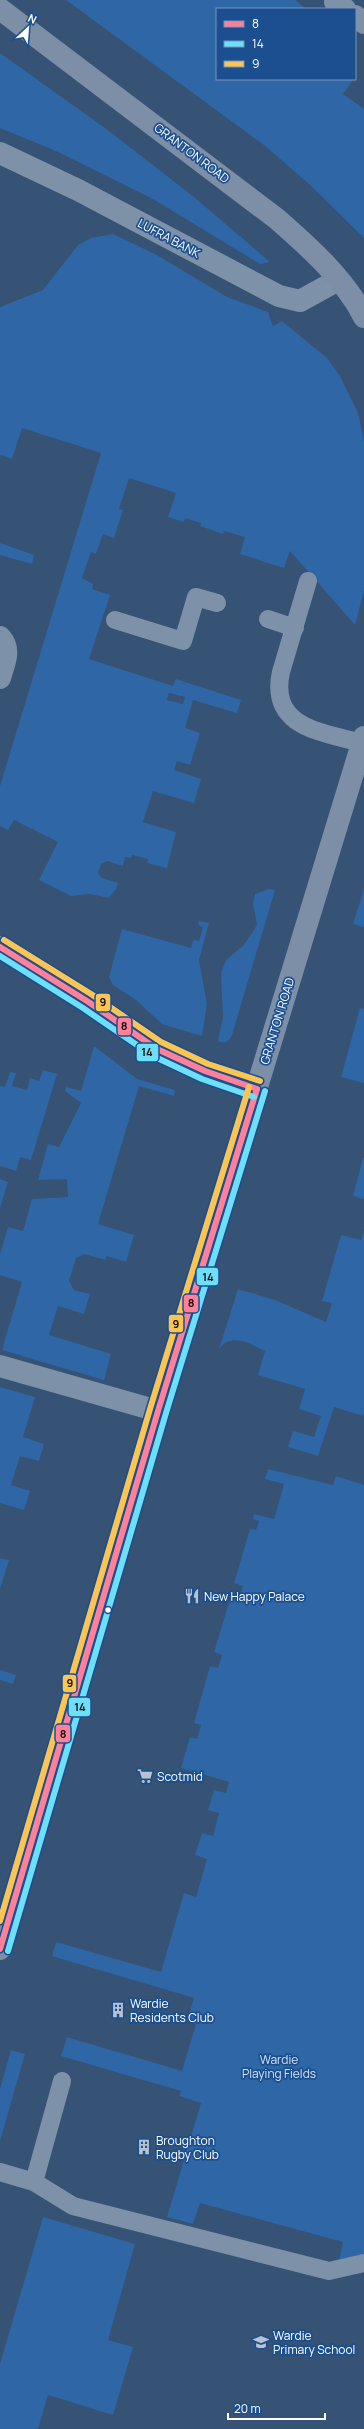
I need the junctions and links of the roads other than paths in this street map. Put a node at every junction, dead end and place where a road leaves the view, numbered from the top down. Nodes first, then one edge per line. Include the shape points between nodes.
1 (336, 0) edge
2 (344, 8) edge
3 (0, 9) edge
4 (356, 17) edge
5 (364, 23) edge
6 (0, 153) edge
7 (338, 280) junction
8 (364, 317) edge
9 (308, 581) dead end
10 (218, 603) dead end
11 (268, 619) dead end
12 (115, 620) dead end
13 (295, 628) junction
14 (0, 637) edge
15 (0, 678) edge
16 (363, 740) edge
17 (0, 947) edge
18 (257, 1089) junction
19 (0, 1366) edge
20 (158, 1411) junction
21 (0, 1949) edge
22 (62, 2081) dead end
23 (0, 2172) edge
24 (34, 2182) junction
25 (364, 2263) edge

1 - 2 street via 335,2
3 - 7 main road, GRANTON ROAD via 255,201 306,245
4 - 5 street
6 - 7 street, LUFRA BANK via 71,187 279,296 300,301
7 - 8 main road, GRANTON ROAD
9 - 13 lane
10 - 12 lane via 196,597 183,641
11 - 13 lane
13 - 16 lane via 278,684 279,697 285,708 303,727
14 - 15 street via 8,652
16 - 18 main road, GRANTON ROAD
17 - 18 street via 158,1049 205,1071
18 - 20 main road, GRANTON ROAD
19 - 20 street
20 - 21 main road, GRANTON ROAD
22 - 24 lane
23 - 24 lane
24 - 25 lane via 73,2206 329,2270

